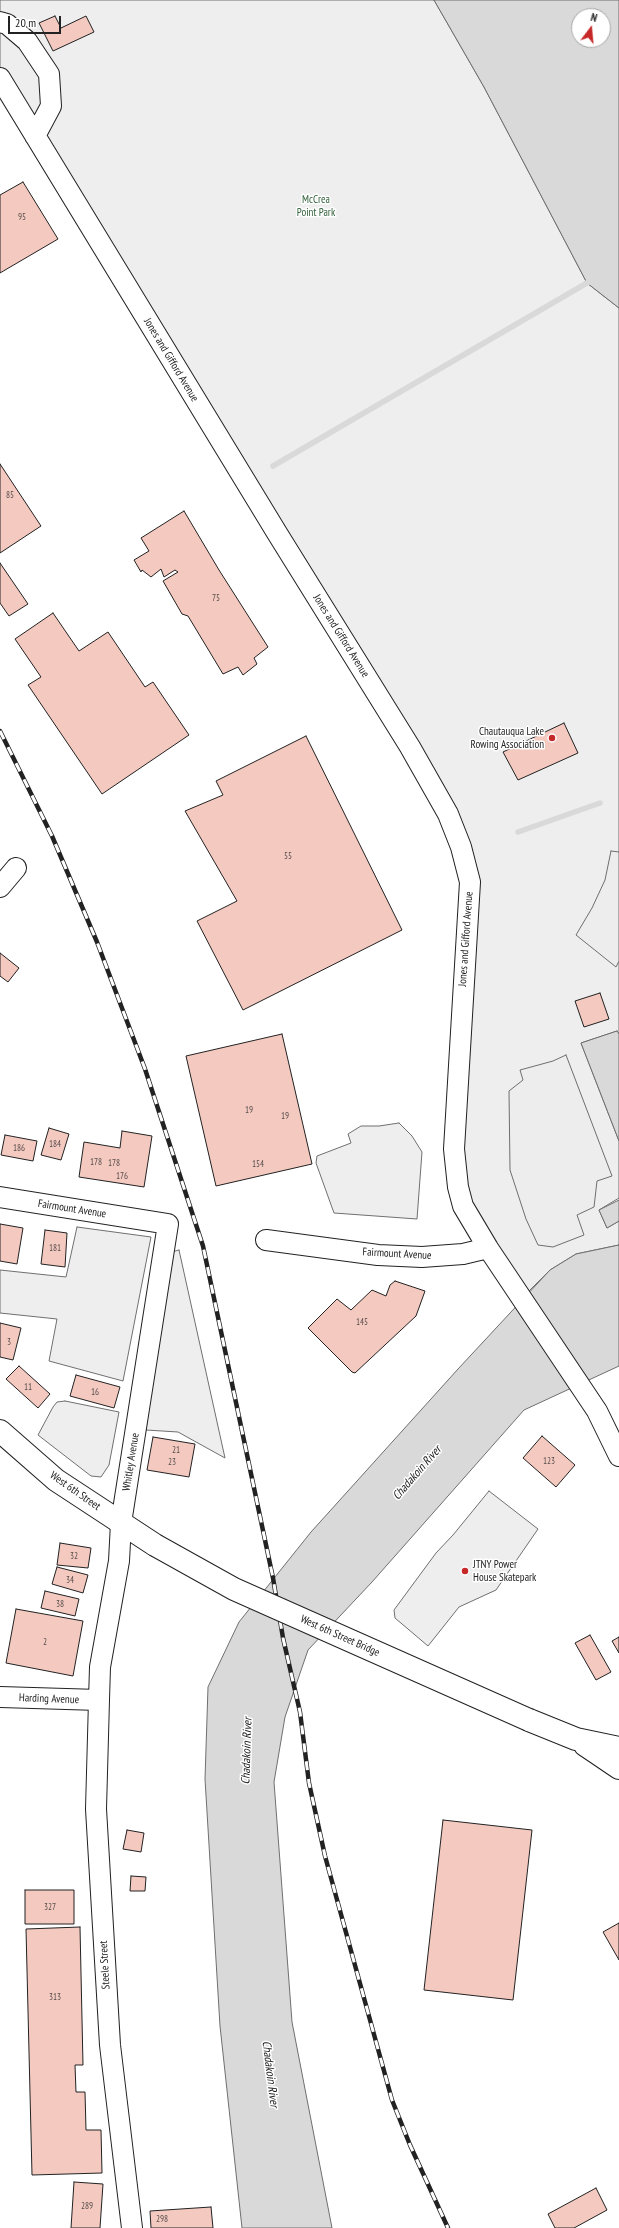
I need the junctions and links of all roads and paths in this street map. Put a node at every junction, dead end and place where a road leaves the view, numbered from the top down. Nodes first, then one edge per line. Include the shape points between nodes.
1 (0, 22) edge
2 (0, 78) edge
3 (35, 136) junction
4 (16, 868) dead end
5 (0, 887) edge
6 (0, 1196) edge
7 (168, 1224) joint
8 (266, 1240) dead end
9 (488, 1248) junction
10 (0, 1431) edge
11 (619, 1456) edge
12 (121, 1523) junction
13 (155, 1546) joint
14 (0, 1697) edge
15 (99, 1700) junction
16 (576, 1739) junction
17 (619, 1748) edge
18 (619, 1768) edge
19 (132, 2228) edge

1 - 3 street via 7,24 27,41 49,74 51,106
2 - 3 street, Jones and Gifford Avenue
3 - 9 street, Jones and Gifford Avenue via 410,747 448,814 461,847 470,882 454,1154 463,1206
4 - 5 street
6 - 7 street, Fairmount Avenue
7 - 12 street, Whitley Avenue
8 - 9 street, Fairmount Avenue via 378,1255 422,1257 463,1254
9 - 11 street via 597,1411
10 - 12 main road, West 6th Street via 56,1480
12 - 13 main road, West 6th Street
12 - 15 street, Whitley Avenue via 119,1561 100,1667
13 - 16 main road, West 6th Street Bridge, bridge via 234,1589
14 - 15 street, Harding Avenue
15 - 19 street, Steele Street via 96,1809 110,2045
16 - 17 main road
16 - 18 main road

